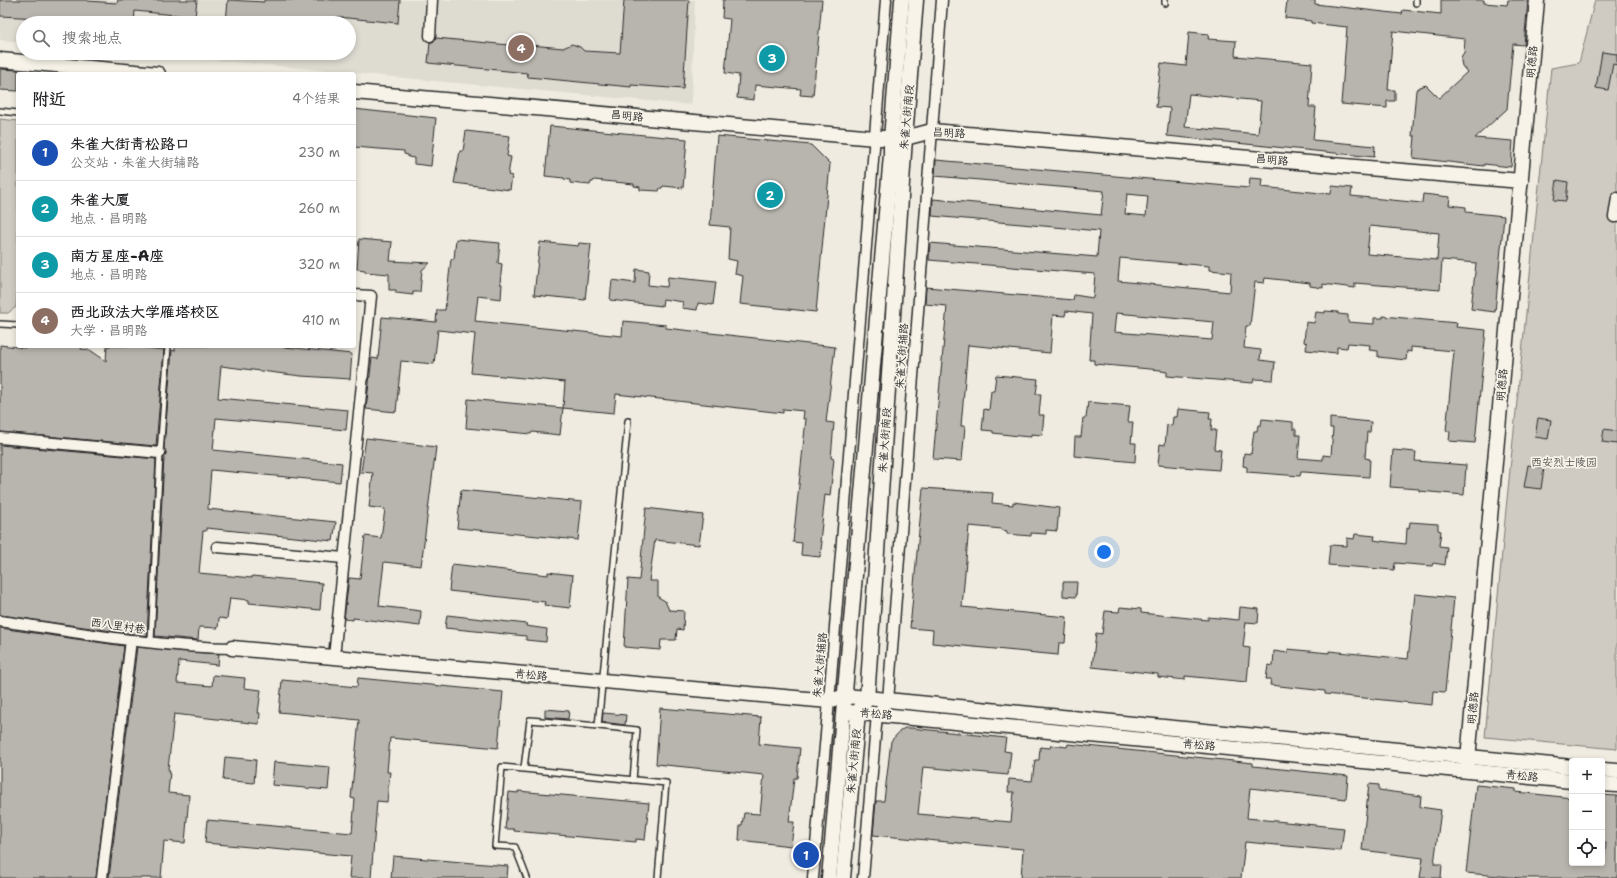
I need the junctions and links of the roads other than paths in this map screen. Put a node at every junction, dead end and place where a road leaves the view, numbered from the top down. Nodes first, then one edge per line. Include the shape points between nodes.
1 (432, 0) edge
2 (886, 0) edge
3 (902, 0) edge
4 (916, 0) edge
5 (942, 0) edge
6 (1538, 0) edge
7 (430, 36) dead end
8 (0, 60) edge
9 (135, 72) edge
10 (356, 92) edge
11 (0, 111) edge
12 (16, 112) edge
13 (932, 131) junction
14 (875, 138) junction
15 (905, 138) junction
16 (891, 139) junction
17 (1521, 181) junction
18 (1617, 198) edge
19 (1617, 217) edge
20 (356, 295) edge
21 (0, 324) edge
22 (16, 325) edge
23 (168, 348) edge
24 (628, 421) dead end
25 (0, 438) edge
26 (160, 453) junction
27 (217, 547) dead end
28 (344, 558) junction
29 (0, 622) edge
30 (131, 640) junction
31 (151, 642) junction
32 (232, 648) joint
33 (334, 657) junction
34 (602, 681) junction
35 (846, 696) junction
36 (867, 699) junction
37 (888, 700) junction
38 (829, 701) junction
39 (851, 712) junction
40 (878, 714) junction
41 (598, 726) junction
42 (1468, 764) junction
43 (1569, 767) edge
44 (524, 768) junction
45 (1605, 770) edge
46 (1617, 771) edge
47 (633, 780) junction
48 (1569, 781) edge
49 (1605, 784) edge
50 (1617, 785) edge
51 (102, 878) edge
52 (527, 878) edge
53 (658, 878) edge
54 (813, 878) edge
55 (829, 878) edge
56 (843, 878) edge
57 (863, 878) edge

1 - 7 street
2 - 14 street, 朱雀大街辅路
3 - 16 main road, 朱雀大街南段
4 - 15 main road, 朱雀大街南段
5 - 13 street, 朱雀大街辅路
6 - 17 main road, 明德路
8 - 9 main road
10 - 14 main road, 昌明路
11 - 12 lane
13 - 15 main road, 昌明路
13 - 17 main road, 昌明路
13 - 37 street, 朱雀大街辅路
14 - 16 main road, 昌明路
14 - 38 street, 朱雀大街辅路
15 - 16 main road, 昌明路
15 - 36 main road, 朱雀大街南段
16 - 35 main road, 朱雀大街南段
17 - 42 main road, 明德路
18 - 19 street via 1614,217
20 - 28 street via 371,296
21 - 22 lane
23 - 26 lane
24 - 34 lane
25 - 26 street
26 - 31 lane
27 - 28 street
28 - 33 street
29 - 30 street, 西八里村巷
30 - 31 street, 西八里村巷
30 - 51 street
31 - 32 street, 西八里村巷 via 201,648
32 - 33 main road, 青松路
33 - 34 main road, 青松路
34 - 38 main road, 青松路
34 - 41 lane
35 - 36 main road, 青松路
35 - 38 main road, 青松路
35 - 39 main road, 朱雀大街南段
36 - 37 main road, 青松路
36 - 39 main road, 朱雀大街南段
37 - 40 street
37 - 42 main road, 青松路
38 - 39 main road, 青松路
38 - 54 street, 朱雀大街辅路
39 - 40 main road, 青松路
39 - 55 main road, 朱雀大街南段
39 - 56 main road, 朱雀大街南段
40 - 42 main road, 青松路
40 - 57 street
41 - 44 lane via 530,720
41 - 47 lane via 636,730
42 - 43 main road, 青松路
42 - 48 main road, 青松路
44 - 47 lane
44 - 52 lane via 502,767 495,846 515,847
45 - 46 main road
47 - 53 lane via 666,783
49 - 50 main road

